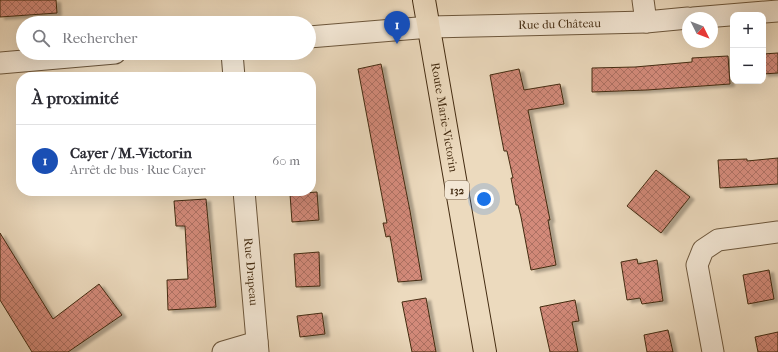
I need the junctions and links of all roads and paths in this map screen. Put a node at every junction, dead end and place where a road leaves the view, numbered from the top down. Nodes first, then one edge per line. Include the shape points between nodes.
1 (424, 0) edge
2 (643, 0) edge
3 (778, 11) edge
4 (718, 16) edge
5 (682, 19) edge
6 (646, 22) junction
7 (430, 27) junction
8 (316, 36) edge
9 (34, 60) edge
10 (233, 60) edge
11 (0, 63) edge
12 (234, 72) edge
13 (244, 196) edge
14 (778, 232) edge
15 (258, 347) edge
16 (223, 352) edge
17 (485, 352) edge
18 (713, 352) edge

1 - 7 main road, Route Marie-Victorin / 132
2 - 6 street
3 - 4 street
5 - 6 street, Rue du Château
6 - 7 street, Rue du Château
7 - 8 street, Rue du Château
7 - 17 main road, Route Marie-Victorin / 132
9 - 11 street
10 - 12 street
13 - 15 street, Rue Drapeau
14 - 18 street via 718,240 703,250 697,265
15 - 16 street

